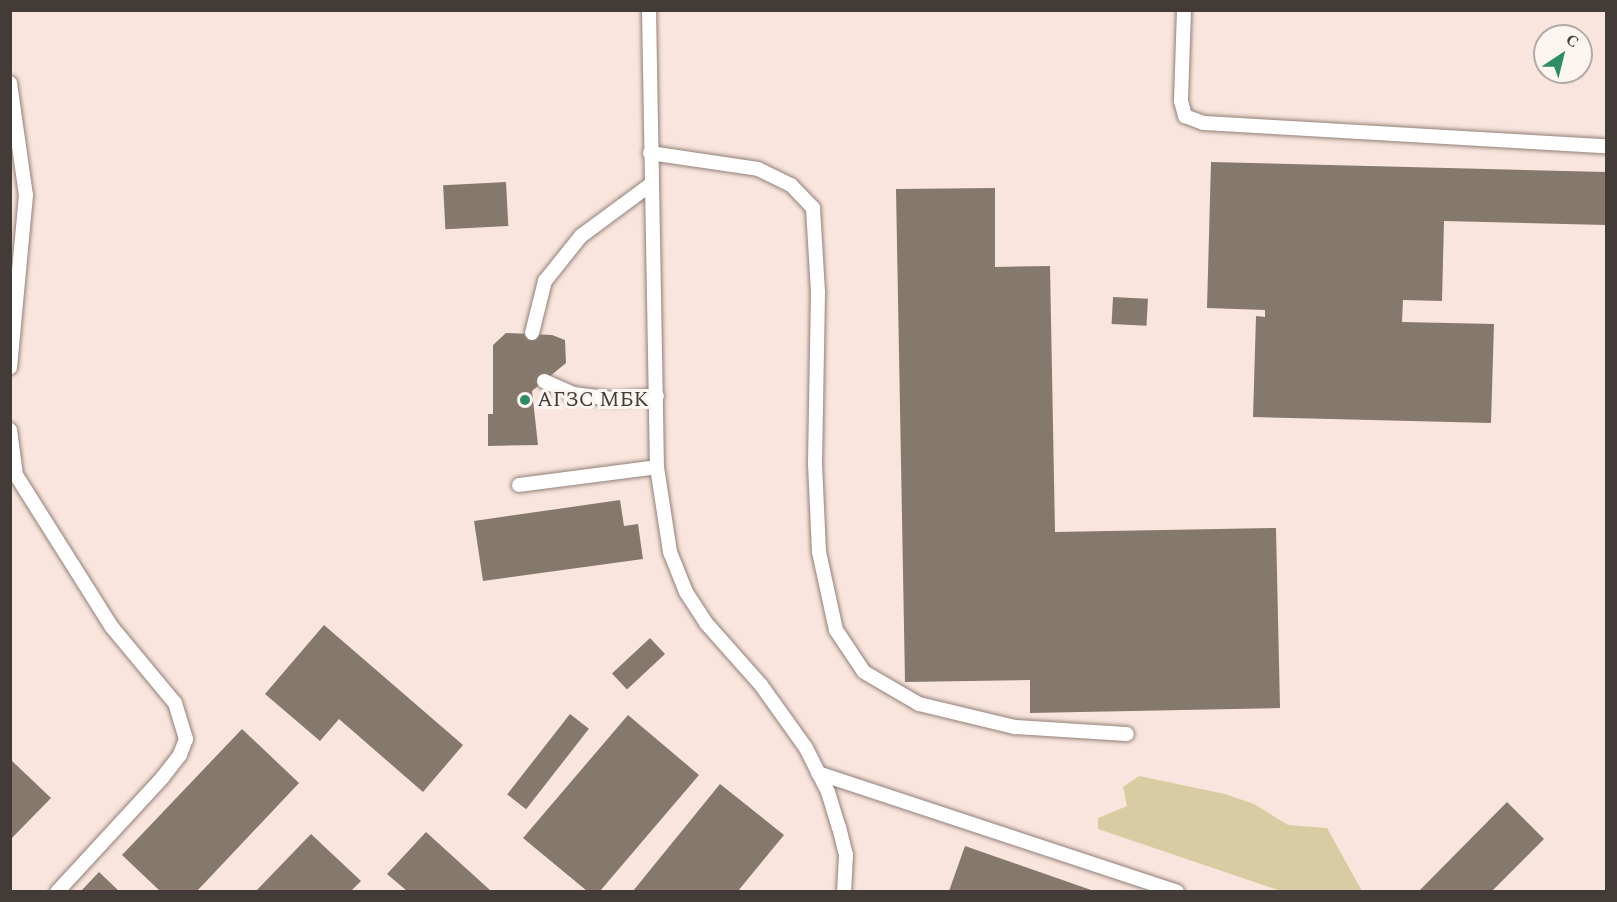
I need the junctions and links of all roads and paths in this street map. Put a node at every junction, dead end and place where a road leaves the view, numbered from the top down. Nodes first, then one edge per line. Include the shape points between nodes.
1 (649, 10) edge
2 (1184, 10) edge
3 (10, 83) edge
4 (1606, 146) edge
5 (650, 153) junction
6 (650, 185) junction
7 (532, 333) dead end
8 (10, 367) edge
9 (544, 381) dead end
10 (657, 396) junction
11 (10, 430) edge
12 (657, 466) junction
13 (519, 485) dead end
14 (1127, 734) dead end
15 (818, 773) junction
16 (57, 891) edge
17 (844, 891) edge
18 (1178, 891) edge

1 - 5 lane
2 - 4 lane via 1181,101 1185,116 1203,123
3 - 8 lane via 26,195
5 - 6 lane
5 - 14 lane via 758,169 791,185 813,208 818,292 815,464 819,552 836,630 864,672 919,704 1016,727
6 - 7 lane via 581,236 544,280
6 - 10 lane
9 - 10 lane via 573,394 613,399
10 - 12 lane
11 - 16 lane via 16,475 111,626 175,703 186,739 180,755 163,777
12 - 13 lane
12 - 15 lane via 670,552 686,592 706,623 761,685 806,748
15 - 17 lane via 846,855
15 - 18 lane

